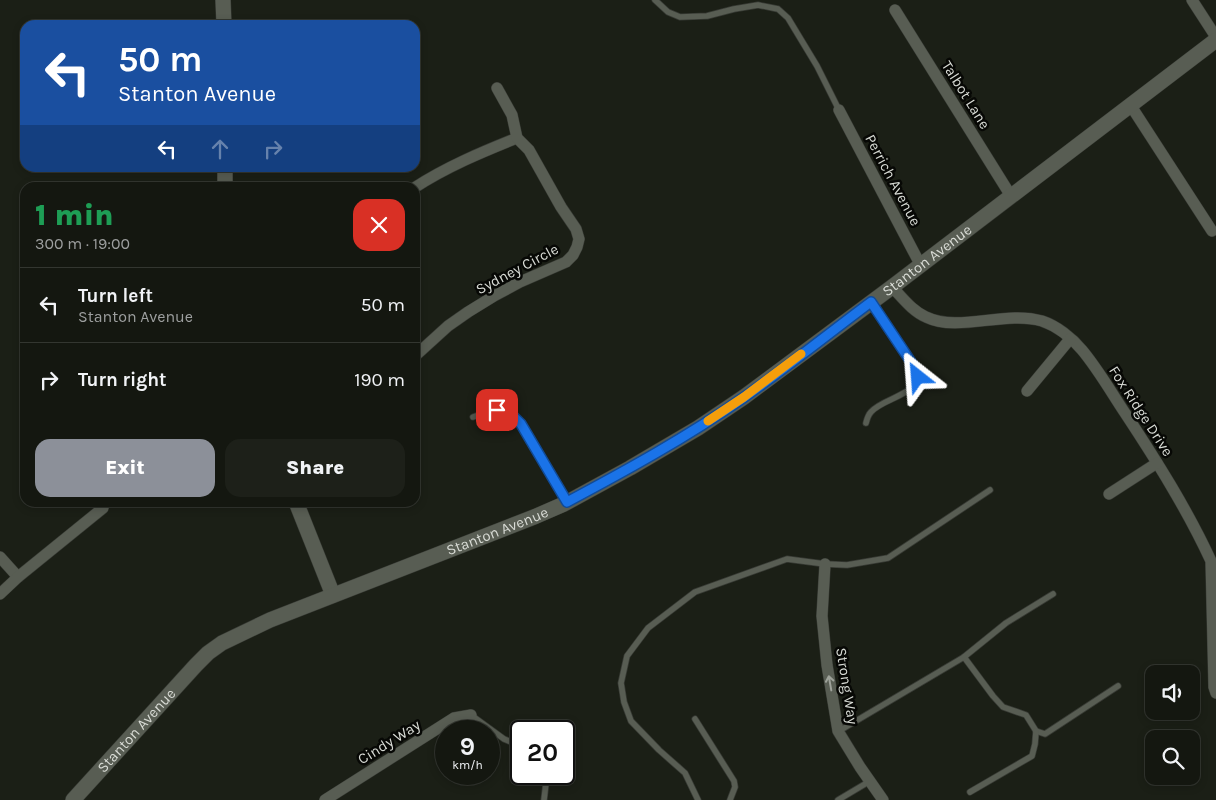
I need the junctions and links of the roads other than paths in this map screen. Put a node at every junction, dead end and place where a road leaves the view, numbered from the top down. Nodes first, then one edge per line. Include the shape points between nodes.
1 (223, 0) edge
2 (655, 0) edge
3 (1192, 0) edge
4 (895, 10) dead end
5 (224, 20) edge
6 (1216, 39) edge
7 (497, 88) dead end
8 (1131, 106) junction
9 (839, 110) joint
10 (517, 138) junction
11 (420, 184) edge
12 (1011, 196) junction
13 (1212, 231) dead end
14 (920, 264) junction
15 (892, 287) junction
16 (871, 302) junction
17 (1070, 339) junction
18 (420, 351) edge
19 (1027, 391) dead end
20 (474, 417) dead end
21 (866, 423) dead end
22 (1158, 463) junction
23 (990, 490) dead end
24 (1109, 494) dead end
25 (567, 502) junction
26 (299, 507) edge
27 (103, 508) dead end
28 (0, 557) edge
29 (1214, 561) edge
30 (825, 564) junction
31 (18, 577) junction
32 (0, 594) edge
33 (1053, 594) dead end
34 (333, 595) junction
35 (964, 657) junction
36 (1118, 686) dead end
37 (1216, 693) edge
38 (471, 715) joint
39 (695, 719) dead end
40 (838, 731) junction
41 (1036, 731) junction
42 (510, 741) edge
43 (870, 781) junction
44 (546, 785) edge
45 (970, 792) dead end
46 (73, 800) edge
47 (325, 800) edge
48 (544, 800) edge
49 (698, 800) edge
50 (730, 800) edge
51 (838, 800) edge
52 (883, 800) edge

1 - 5 street
2 - 9 lane via 668,12 680,17 707,16 758,5 778,9 788,18 817,66
3 - 6 street
4 - 12 street, Talbot Lane
6 - 8 street, Stanton Avenue
7 - 10 street, Sydney Circle via 512,115
8 - 12 street, Stanton Avenue
8 - 13 street
9 - 14 street, Perrich Avenue
10 - 11 street
10 - 18 street, Sydney Circle via 529,150 576,229 577,247 566,262 494,296
12 - 14 street, Stanton Avenue
14 - 15 street, Stanton Avenue
15 - 16 street, Stanton Avenue
15 - 17 street, Fox Ridge Drive via 917,312 934,320 946,323 1030,318 1053,326
16 - 21 lane via 918,377 910,390 871,412
16 - 25 street, Stanton Avenue via 698,428
17 - 19 street
17 - 22 street, Fox Ridge Drive via 1090,359
20 - 25 lane via 497,410 511,414 521,424
22 - 24 street
22 - 29 street, Fox Ridge Drive
23 - 30 lane via 888,558 847,565
25 - 34 street, Stanton Avenue
26 - 34 street
27 - 31 street
28 - 31 street
29 - 37 street, Fox Ridge Drive
40 -> 30 street, Strong Way via 822,616
30 - 49 lane via 787,558 695,592 648,628 627,656 621,683 631,721 686,773
31 - 32 street
33 - 35 lane via 1006,623
34 - 46 street, Stanton Avenue via 270,620 215,648
35 - 40 lane
35 - 41 lane via 993,696 1003,706 1026,715
36 - 41 lane via 1045,734
38 - 42 lane
38 - 47 street, Cindy Way via 454,718
39 - 50 lane via 734,781 736,787
40 - 43 street, Strong Way
41 - 45 lane via 1032,756
43 - 51 lane
43 - 52 street, Strong Way
44 - 48 lane

